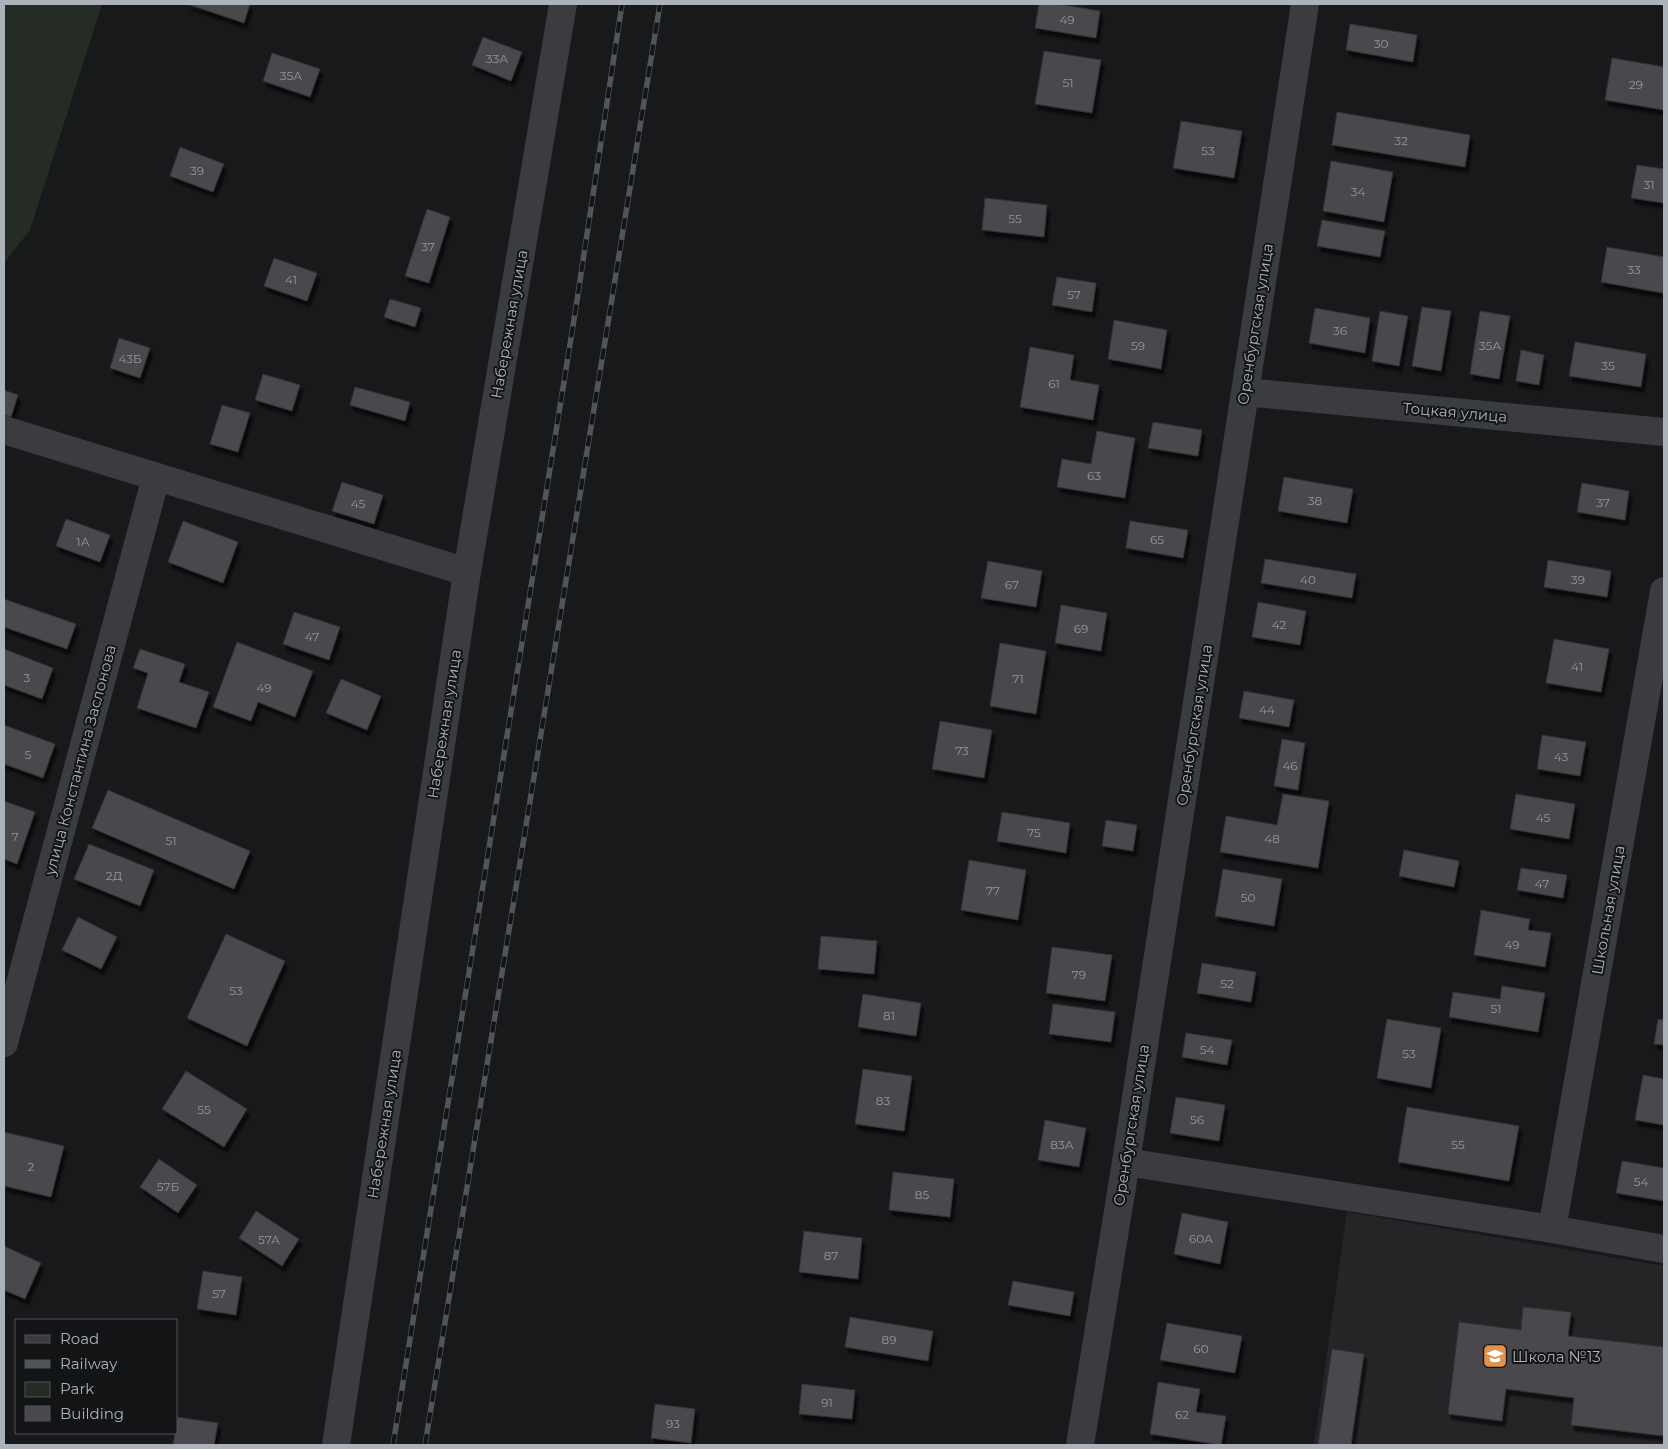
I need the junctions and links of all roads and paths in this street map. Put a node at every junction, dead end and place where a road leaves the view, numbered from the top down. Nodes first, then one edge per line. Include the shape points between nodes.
1 (563, 4) edge
2 (1305, 4) edge
3 (1245, 392) junction
4 (4, 430) edge
5 (1664, 432) edge
6 (156, 477) junction
7 (467, 572) junction
8 (1664, 591) edge
9 (4, 1043) edge
10 (1126, 1162) junction
11 (1552, 1229) junction
12 (1664, 1248) edge
13 (336, 1445) edge
14 (1080, 1445) edge

1 - 7 street, Набережная улица
2 - 3 street, Оренбургская улица
3 - 5 street, Тоцкая улица
3 - 10 street, Оренбургская улица
4 - 6 street
6 - 7 street
6 - 9 street, улица Константина Заслонова
7 - 13 street, Набережная улица
8 - 11 street, Школьная улица
10 - 11 street
10 - 14 street, Оренбургская улица
11 - 12 street

